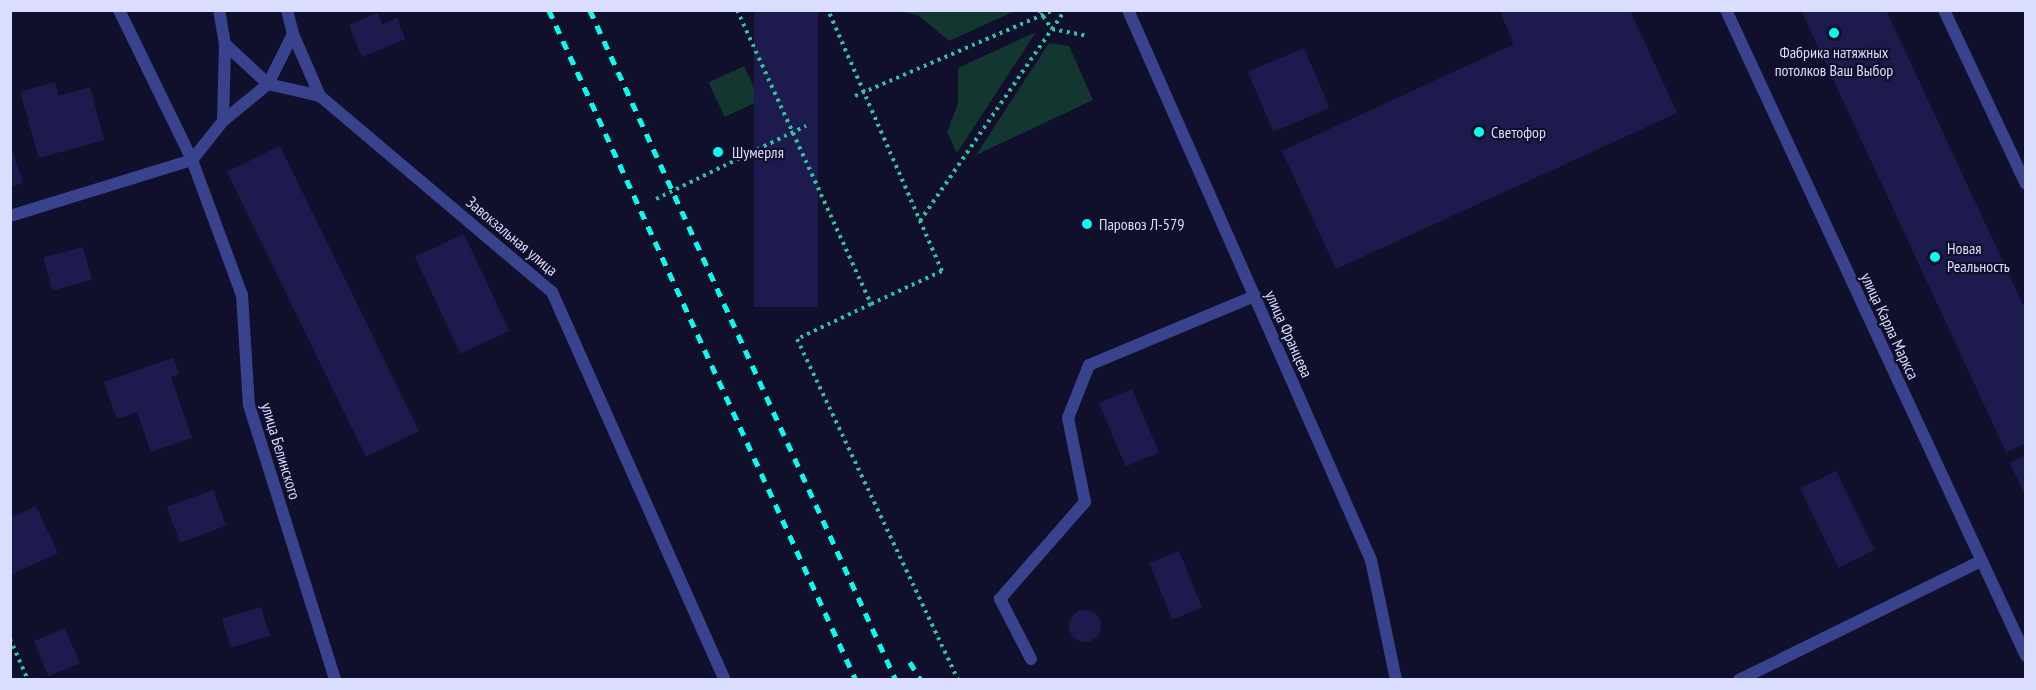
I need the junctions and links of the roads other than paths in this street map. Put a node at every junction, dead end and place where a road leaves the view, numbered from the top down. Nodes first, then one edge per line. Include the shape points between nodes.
1 (119, 10) edge
2 (219, 10) edge
3 (287, 10) edge
4 (1128, 10) edge
5 (1726, 10) edge
6 (1944, 10) edge
7 (292, 34) junction
8 (225, 44) junction
9 (267, 84) junction
10 (320, 96) junction
11 (223, 121) junction
12 (192, 160) junction
13 (2025, 184) edge
14 (10, 216) edge
15 (1255, 296) junction
16 (1981, 561) junction
17 (2025, 656) edge
18 (1031, 658) dead end
19 (335, 680) edge
20 (725, 680) edge
21 (1396, 680) edge
22 (1739, 680) edge

1 - 12 street
2 - 8 street
3 - 7 street
4 - 15 street, улица Францева
5 - 16 street, улица Карла Маркса
6 - 13 street
7 - 9 street
7 - 10 street
8 - 9 street
8 - 11 street
9 - 10 street, Завокзальная улица
9 - 11 street
10 - 20 street, Завокзальная улица via 552,292
11 - 12 street
12 - 14 street
12 - 19 street, улица Белинского via 242,295 249,405
15 - 18 street via 1089,365 1068,418 1085,502 1000,599
15 - 21 street, улица Францева via 1371,560
16 - 17 street, улица Карла Маркса
16 - 22 street

